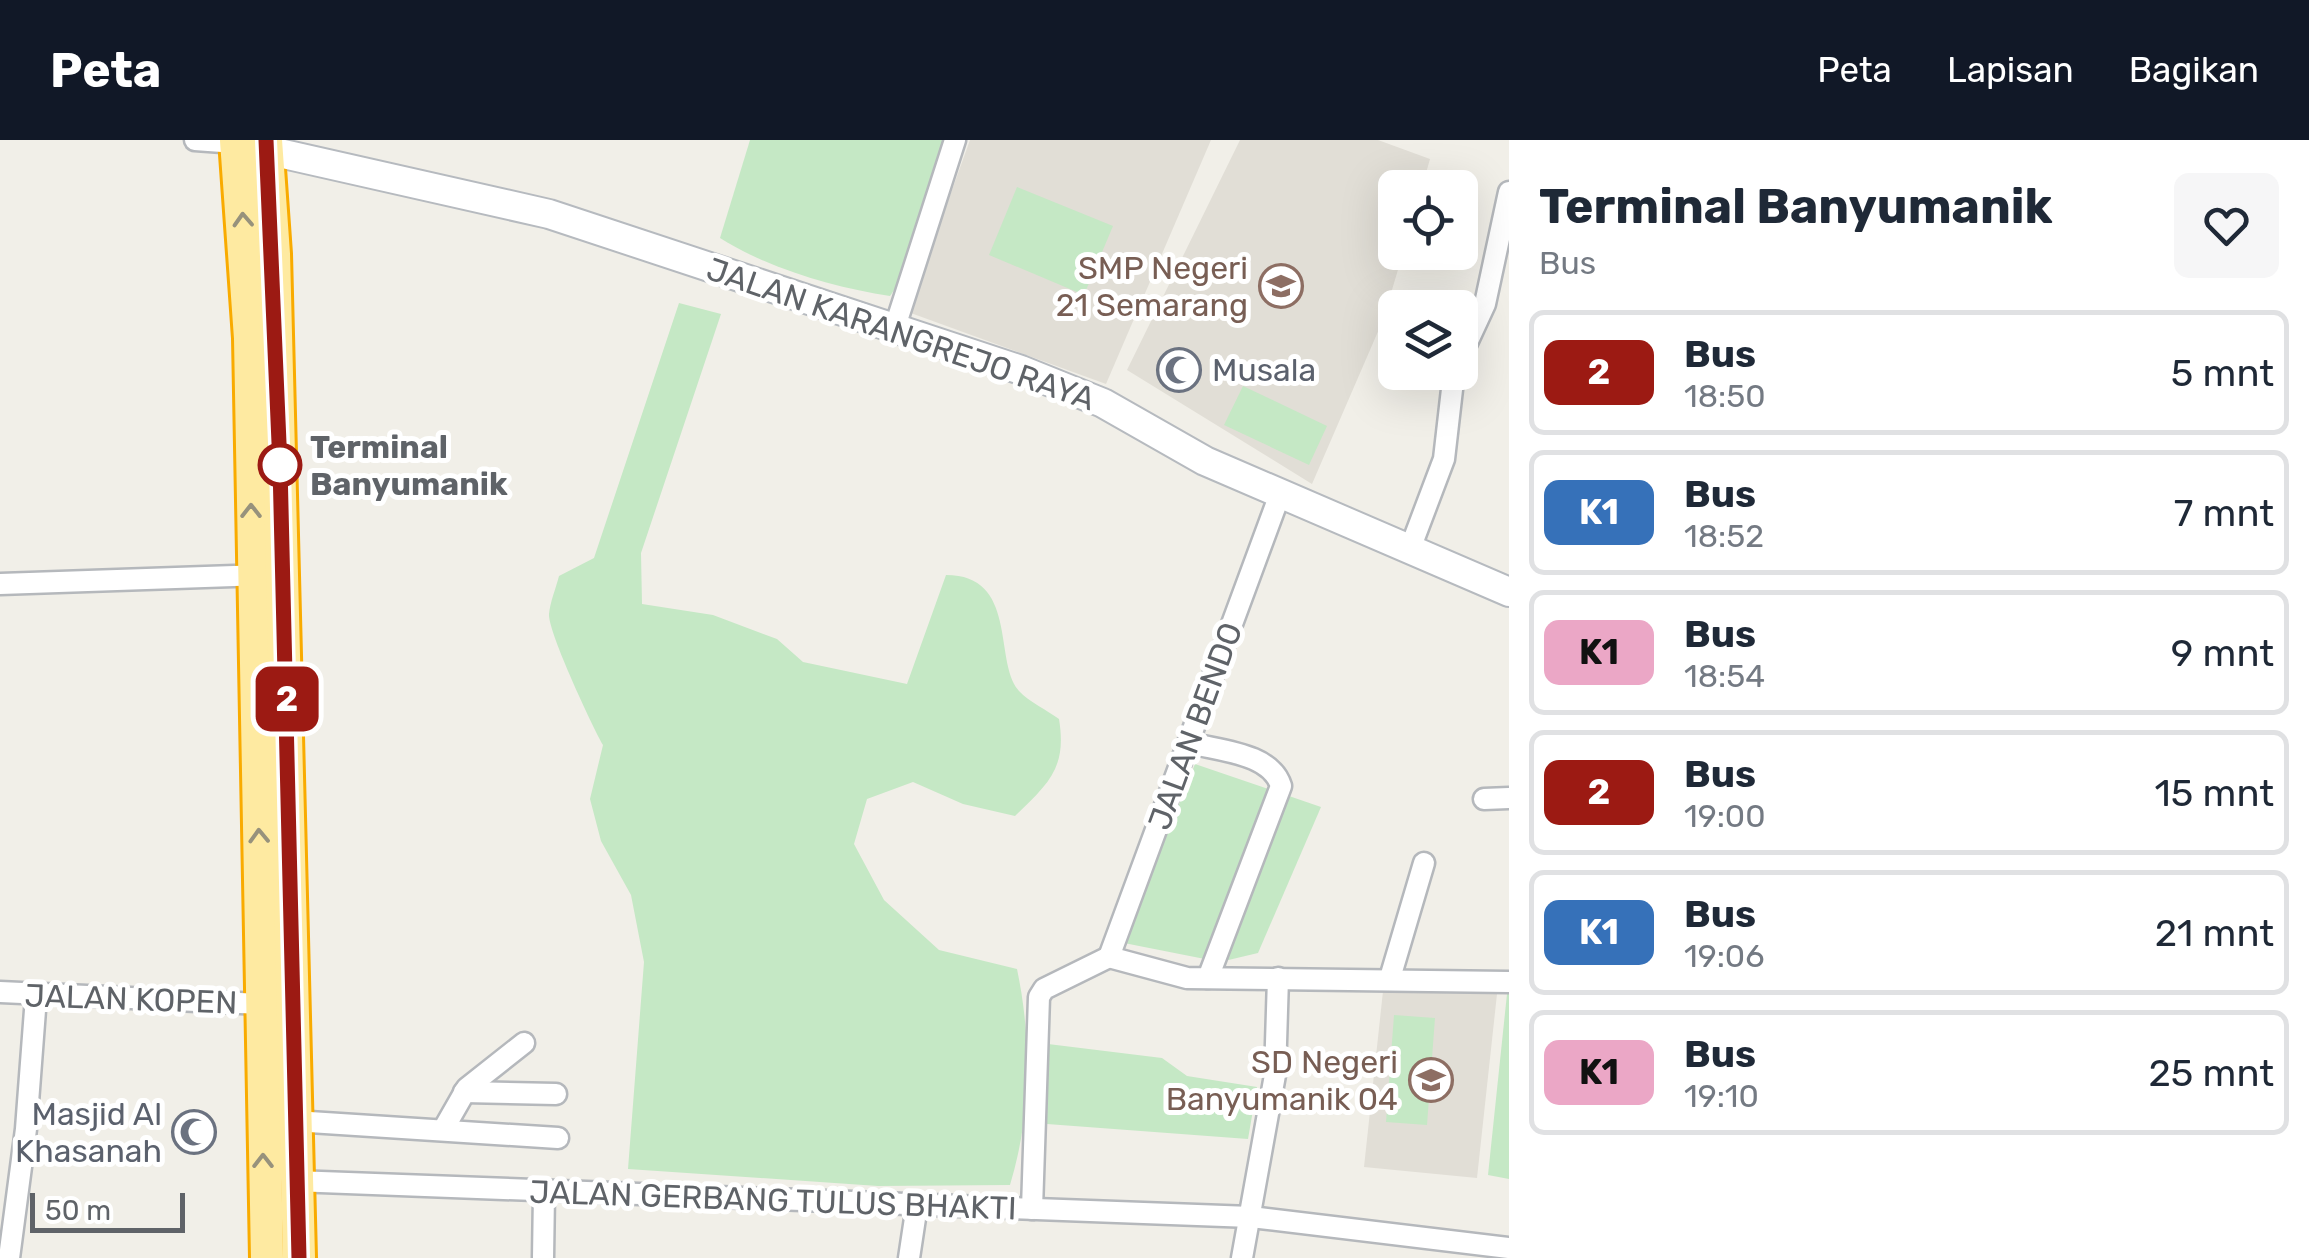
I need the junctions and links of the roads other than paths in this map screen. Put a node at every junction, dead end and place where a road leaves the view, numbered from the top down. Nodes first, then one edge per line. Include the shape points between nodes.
1 (195, 140) edge
2 (955, 140) edge
3 (251, 143) edge
4 (1509, 192) edge
5 (1478, 319) edge
6 (894, 330) junction
7 (1452, 390) edge
8 (1280, 494) junction
9 (1410, 549) junction
10 (268, 574) junction
11 (0, 584) edge
12 (1509, 592) edge
13 (1190, 742) junction
14 (1509, 798) edge
15 (1484, 800) dead end
16 (1424, 863) dead end
17 (277, 906) junction
18 (1110, 958) junction
19 (1208, 978) junction
20 (1278, 978) junction
21 (1390, 978) junction
22 (1509, 982) edge
23 (0, 992) edge
24 (36, 997) junction
25 (262, 1004) junction
26 (524, 1043) dead end
27 (464, 1092) junction
28 (556, 1094) dead end
29 (294, 1121) junction
30 (443, 1130) junction
31 (558, 1138) dead end
32 (294, 1181) junction
33 (544, 1194) junction
34 (916, 1204) junction
35 (1032, 1209) junction
36 (1252, 1217) junction
37 (1509, 1248) edge
38 (9, 1258) edge
39 (267, 1258) edge
40 (298, 1258) edge
41 (543, 1258) edge
42 (909, 1258) edge
43 (1242, 1258) edge

1 - 3 street
2 - 6 street
3 - 6 main road, JALAN KARANGREJO RAYA via 549,214
3 - 10 highway via 250,338
4 - 5 street
6 - 8 main road, JALAN KARANGREJO RAYA via 1103,403
7 - 9 street via 1444,459
8 - 9 main road, JALAN KARANGREJO RAYA
8 - 13 street, JALAN BENDO
9 - 12 main road, JALAN KARANGREJO RAYA
10 - 11 street
10 - 17 highway
13 - 18 street, JALAN BENDO
13 - 19 street via 1263,762 1281,786
14 - 15 street
16 - 21 street
17 - 25 highway
17 - 29 highway
18 - 19 street
18 - 35 street via 1039,996
19 - 20 street
20 - 21 street
20 - 36 street via 1275,1075
21 - 22 street
23 - 24 street, JALAN KOPEN
24 - 25 street, JALAN KOPEN
24 - 38 street
39 -> 25 highway
26 - 27 street
27 - 28 street
27 - 30 street
29 - 30 street, JALAN GERBANG TULUS BHAKTI
29 - 32 highway
30 - 31 street, JALAN GERBANG TULUS BHAKTI
32 - 33 street, JALAN GERBANG TULUS BHAKTI
32 - 40 highway
33 - 34 street, JALAN GERBANG TULUS BHAKTI
33 - 41 street
34 - 35 street, JALAN GERBANG TULUS BHAKTI
34 - 42 street
35 - 36 street, JALAN GERBANG TULUS BHAKTI
36 - 37 street, JALAN GERBANG TULUS BHAKTI
36 - 43 street

